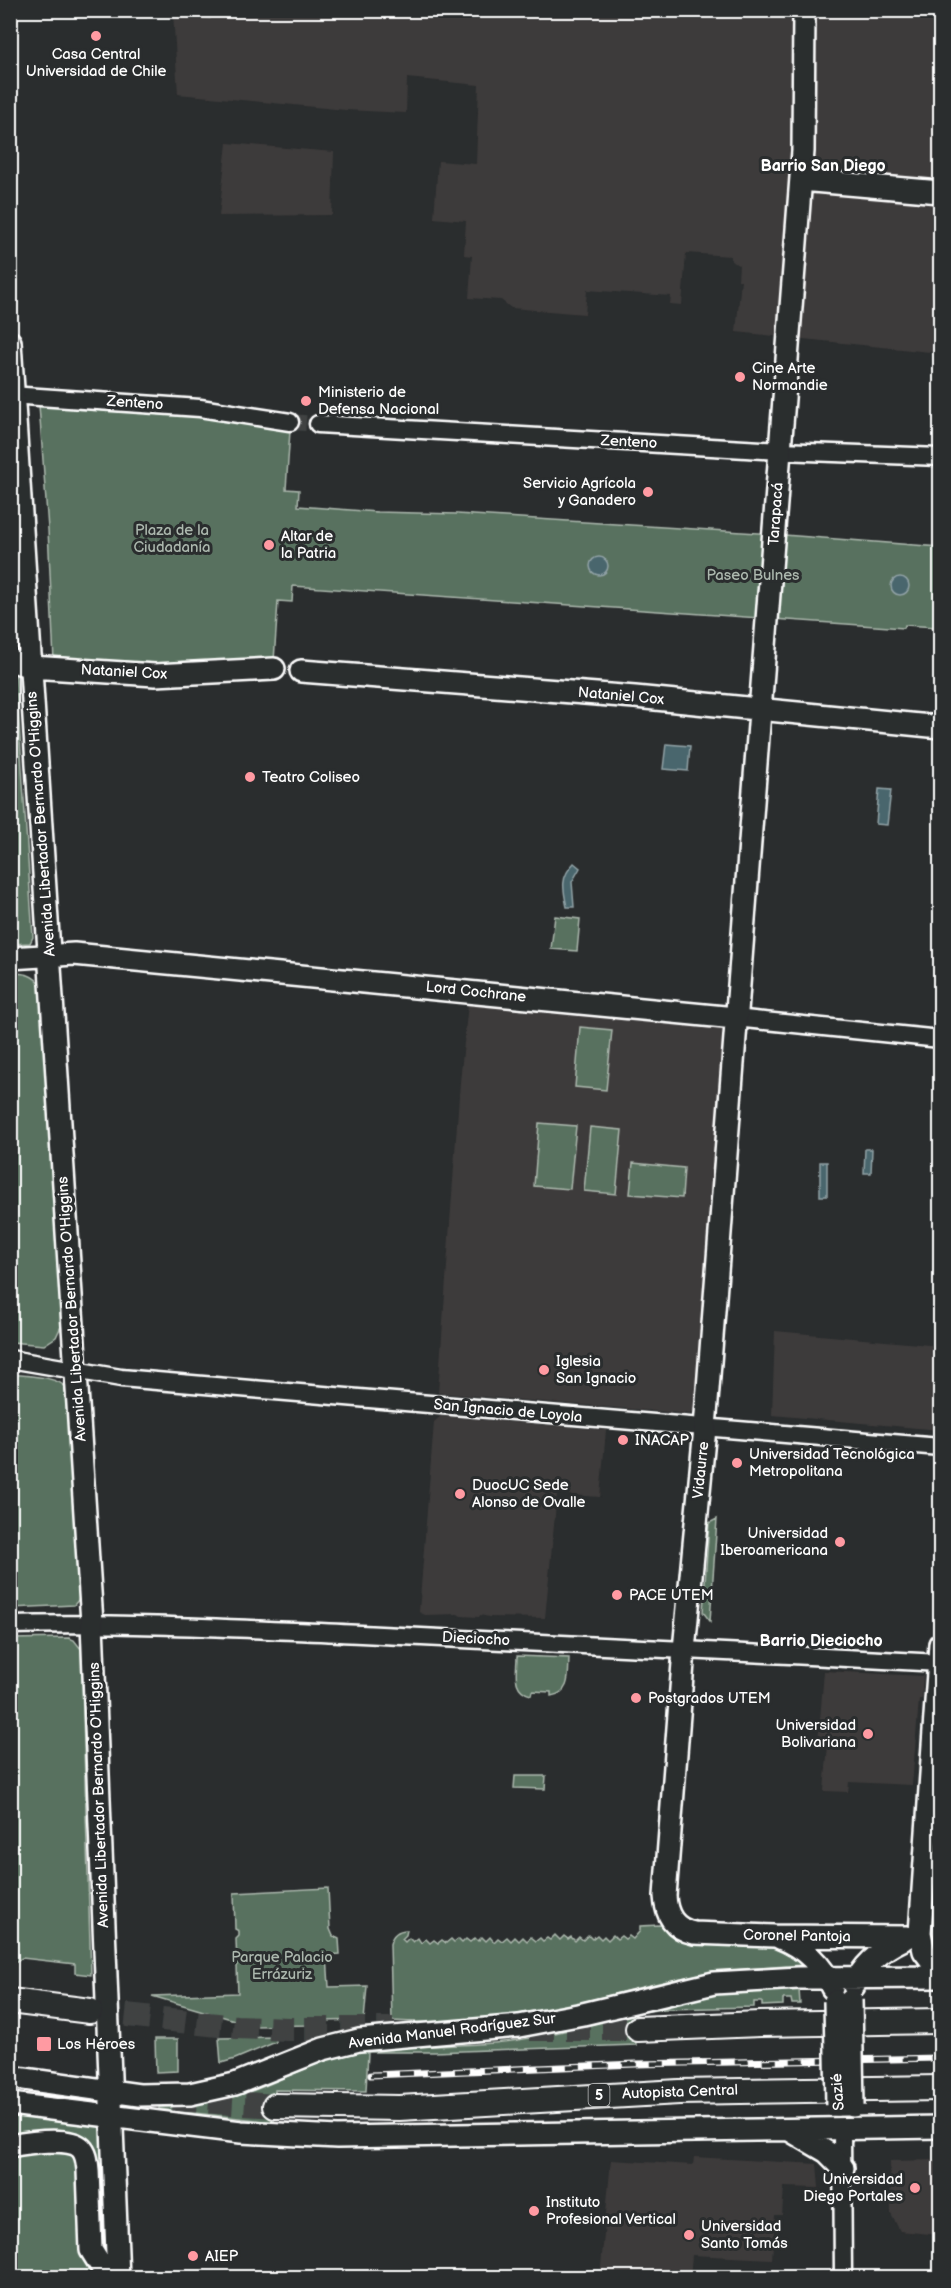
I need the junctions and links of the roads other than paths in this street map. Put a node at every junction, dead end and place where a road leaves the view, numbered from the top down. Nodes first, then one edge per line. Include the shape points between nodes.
1 (804, 10) edge
2 (801, 180) junction
3 (940, 192) edge
4 (10, 342) edge
5 (13, 395) edge
6 (290, 422) tunnel mouth
7 (318, 424) tunnel mouth
8 (781, 451) junction
9 (940, 457) edge
10 (10, 660) edge
11 (31, 666) junction
12 (274, 669) dead end
13 (301, 671) dead end
14 (761, 709) junction
15 (940, 727) edge
16 (50, 955) junction
17 (10, 958) edge
18 (735, 1018) junction
19 (940, 1039) edge
20 (10, 1359) edge
21 (76, 1370) junction
22 (705, 1428) junction
23 (940, 1447) edge
24 (92, 1623) junction
25 (10, 1625) edge
26 (684, 1650) junction
27 (940, 1657) edge
28 (671, 1920) joint
29 (914, 1931) junction
30 (774, 1936) junction
31 (940, 1972) edge
32 (940, 1977) edge
33 (828, 1978) junction
34 (857, 1978) junction
35 (10, 2001) edge
36 (843, 2001) junction
37 (90, 2011) tunnel mouth
38 (940, 2021) edge
39 (638, 2029) tunnel mouth
40 (10, 2077) edge
41 (935, 2090) edge
42 (111, 2092) junction
43 (10, 2104) edge
44 (275, 2106) tunnel mouth
45 (113, 2117) junction
46 (940, 2127) edge
47 (848, 2129) junction
48 (790, 2130) junction
49 (10, 2146) edge
50 (843, 2168) junction
51 (118, 2277) edge
52 (843, 2277) edge

1 - 2 main road, Tarapacá
2 - 3 main road
2 - 8 main road, Tarapacá
4 - 5 main road, Avenida Libertador Bernardo O'Higgins
5 - 6 street, Zenteno via 200,408
5 - 11 main road, Avenida Libertador Bernardo O'Higgins
7 - 8 street, Zenteno
8 - 9 street, Zenteno
8 - 14 main road, Tarapacá
10 - 11 main road, Nataniel Cox
11 - 12 main road, Nataniel Cox via 155,675
11 - 16 main road, Avenida Libertador Bernardo O'Higgins
13 - 14 main road, Nataniel Cox
14 - 15 main road, Nataniel Cox
14 - 18 main road, Tarapacá
16 - 17 main road, Lord Cochrane
16 - 18 main road, Lord Cochrane via 74,954
16 - 21 main road, Avenida Libertador Bernardo O'Higgins
18 - 19 street, Lord Cochrane
18 - 22 main road, Vidaurre
20 - 21 street, San Ignacio de Loyola
21 - 22 street, San Ignacio de Loyola via 121,1378
21 - 24 main road, Avenida Libertador Bernardo O'Higgins
22 - 23 street, San Ignacio de Loyola
22 - 26 main road, Vidaurre
24 - 25 street, Dieciocho
24 - 26 street, Dieciocho
24 - 42 main road, Avenida Libertador Bernardo O'Higgins
26 - 27 street, Dieciocho
26 - 28 main road, Vidaurre via 664,1896
27 - 29 main road
28 - 30 main road, Coronel Pantoja via 694,1933
29 - 30 main road, Coronel Pantoja
29 - 31 main road
29 - 34 main road, Sazié via 879,1953
30 - 33 main road, Sazié via 803,1950
32 - 34 main road, Avenida Manuel Rodríguez Sur
33 - 34 main road, Avenida Manuel Rodríguez Sur
33 - 36 main road, Sazié
33 - 42 main road, Avenida Manuel Rodríguez Sur via 714,1983 519,2026 359,2040 323,2049 235,2084 190,2094
34 - 36 main road, Sazié
35 - 37 highway
36 - 47 main road, Sazié, bridge
38 - 39 highway
40 - 42 main road, Avenida Manuel Rodríguez Sur
41 - 44 highway, Autopista Central / 5 via 679,2092 399,2108
42 - 45 main road, Avenida Libertador Bernardo O'Higgins
43 - 45 main road
45 - 48 main road via 337,2138
45 - 51 main road, Avenida Libertador Bernardo O'Higgins
46 - 47 main road
47 - 48 main road
47 - 50 street, Sazié
48 - 50 main road via 827,2152
49 - 51 main road via 66,2142 82,2149 87,2158 91,2250 100,2266
50 - 52 street, Sazié

